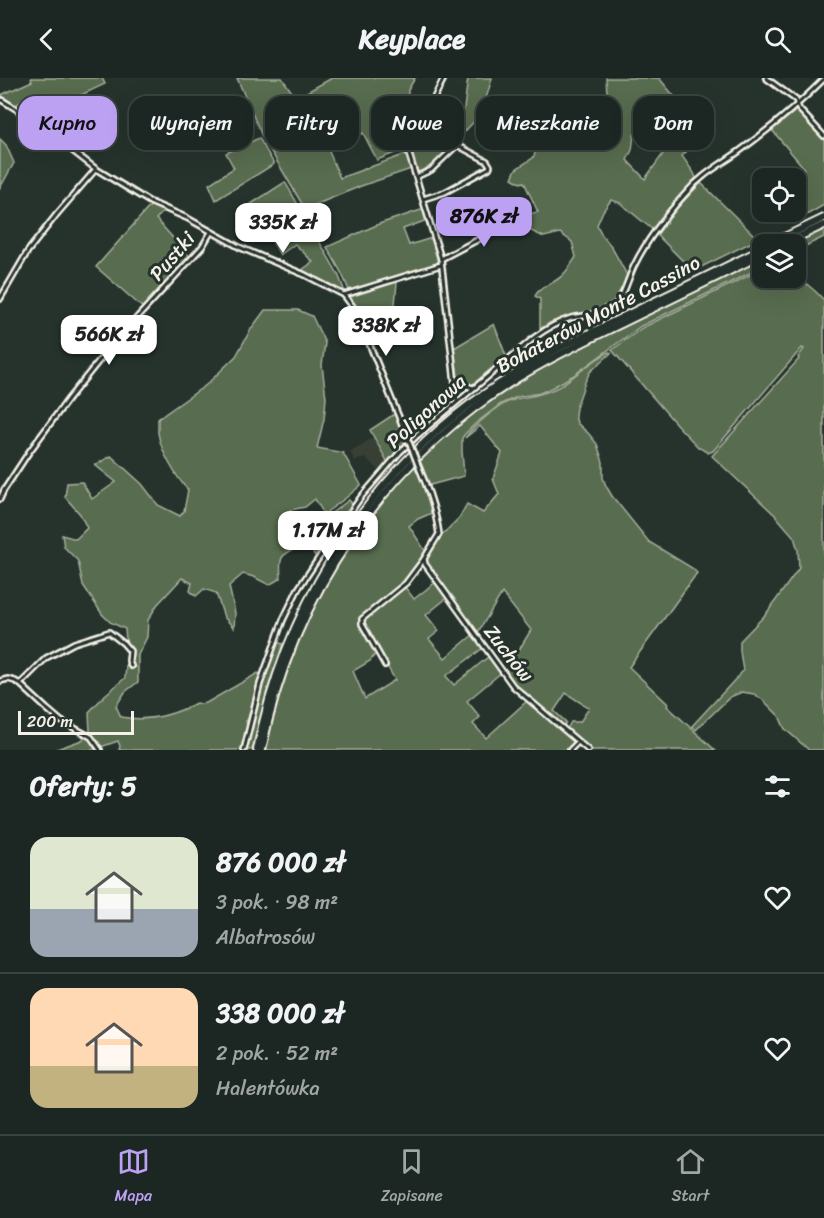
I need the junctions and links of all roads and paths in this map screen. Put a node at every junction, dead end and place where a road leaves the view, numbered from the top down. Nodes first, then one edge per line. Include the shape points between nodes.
1 (444, 78) edge
2 (766, 78) edge
3 (824, 80) edge
4 (0, 99) edge
5 (798, 105) junction
6 (824, 136) edge
7 (96, 169) junction
8 (416, 177) junction
9 (423, 199) junction
10 (824, 218) edge
11 (517, 219) dead end
12 (824, 225) edge
13 (211, 232) junction
14 (791, 234) edge
15 (805, 234) edge
16 (752, 254) edge
17 (441, 259) junction
18 (752, 260) edge
19 (441, 265) junction
20 (344, 295) junction
21 (0, 299) edge
22 (456, 382) junction
23 (473, 388) junction
24 (458, 401) junction
25 (0, 499) edge
26 (424, 560) junction
27 (385, 665) dead end
28 (131, 666) dead end
29 (0, 681) edge
30 (20, 684) junction
31 (579, 742) junction
32 (100, 750) edge
33 (244, 750) edge
34 (257, 750) edge
35 (262, 750) edge
36 (570, 750) edge
37 (588, 750) edge

1 - 8 street via 408,151
2 - 5 street
3 - 5 street, Poligonowa
4 - 7 street
5 - 6 street
5 - 23 street, Poligonowa via 688,190 653,234 616,307 544,330
7 - 13 street
7 - 21 street via 28,252
8 - 9 street
8 - 9 street via 431,170 457,145 487,161 489,166 445,192
9 - 17 street
10 - 14 highway
11 - 17 street
12 - 15 highway
13 - 20 street
13 - 25 street, Pustki via 69,398
16 - 34 highway, Bohaterów Monte Cassino via 536,361 470,404 418,449 383,486 320,577 276,675
17 - 19 street
18 - 35 highway, Bohaterów Monte Cassino via 538,366 473,408 423,453 363,521 310,607 276,695
19 - 20 street
19 - 22 street
20 - 26 street, bridge via 356,311 431,497 439,534
22 - 23 street
22 - 24 street
23 - 24 street, Poligonowa
24 - 33 street, Poligonowa via 382,471 305,578 283,620 265,669
26 - 27 street via 406,583 362,620
26 - 31 street, Zuchów via 509,681
28 - 30 street via 130,651 109,632 74,643 46,658
29 - 30 street via 8,679
30 - 32 street via 61,721 91,737
31 - 36 street
31 - 37 street, Zuchów

